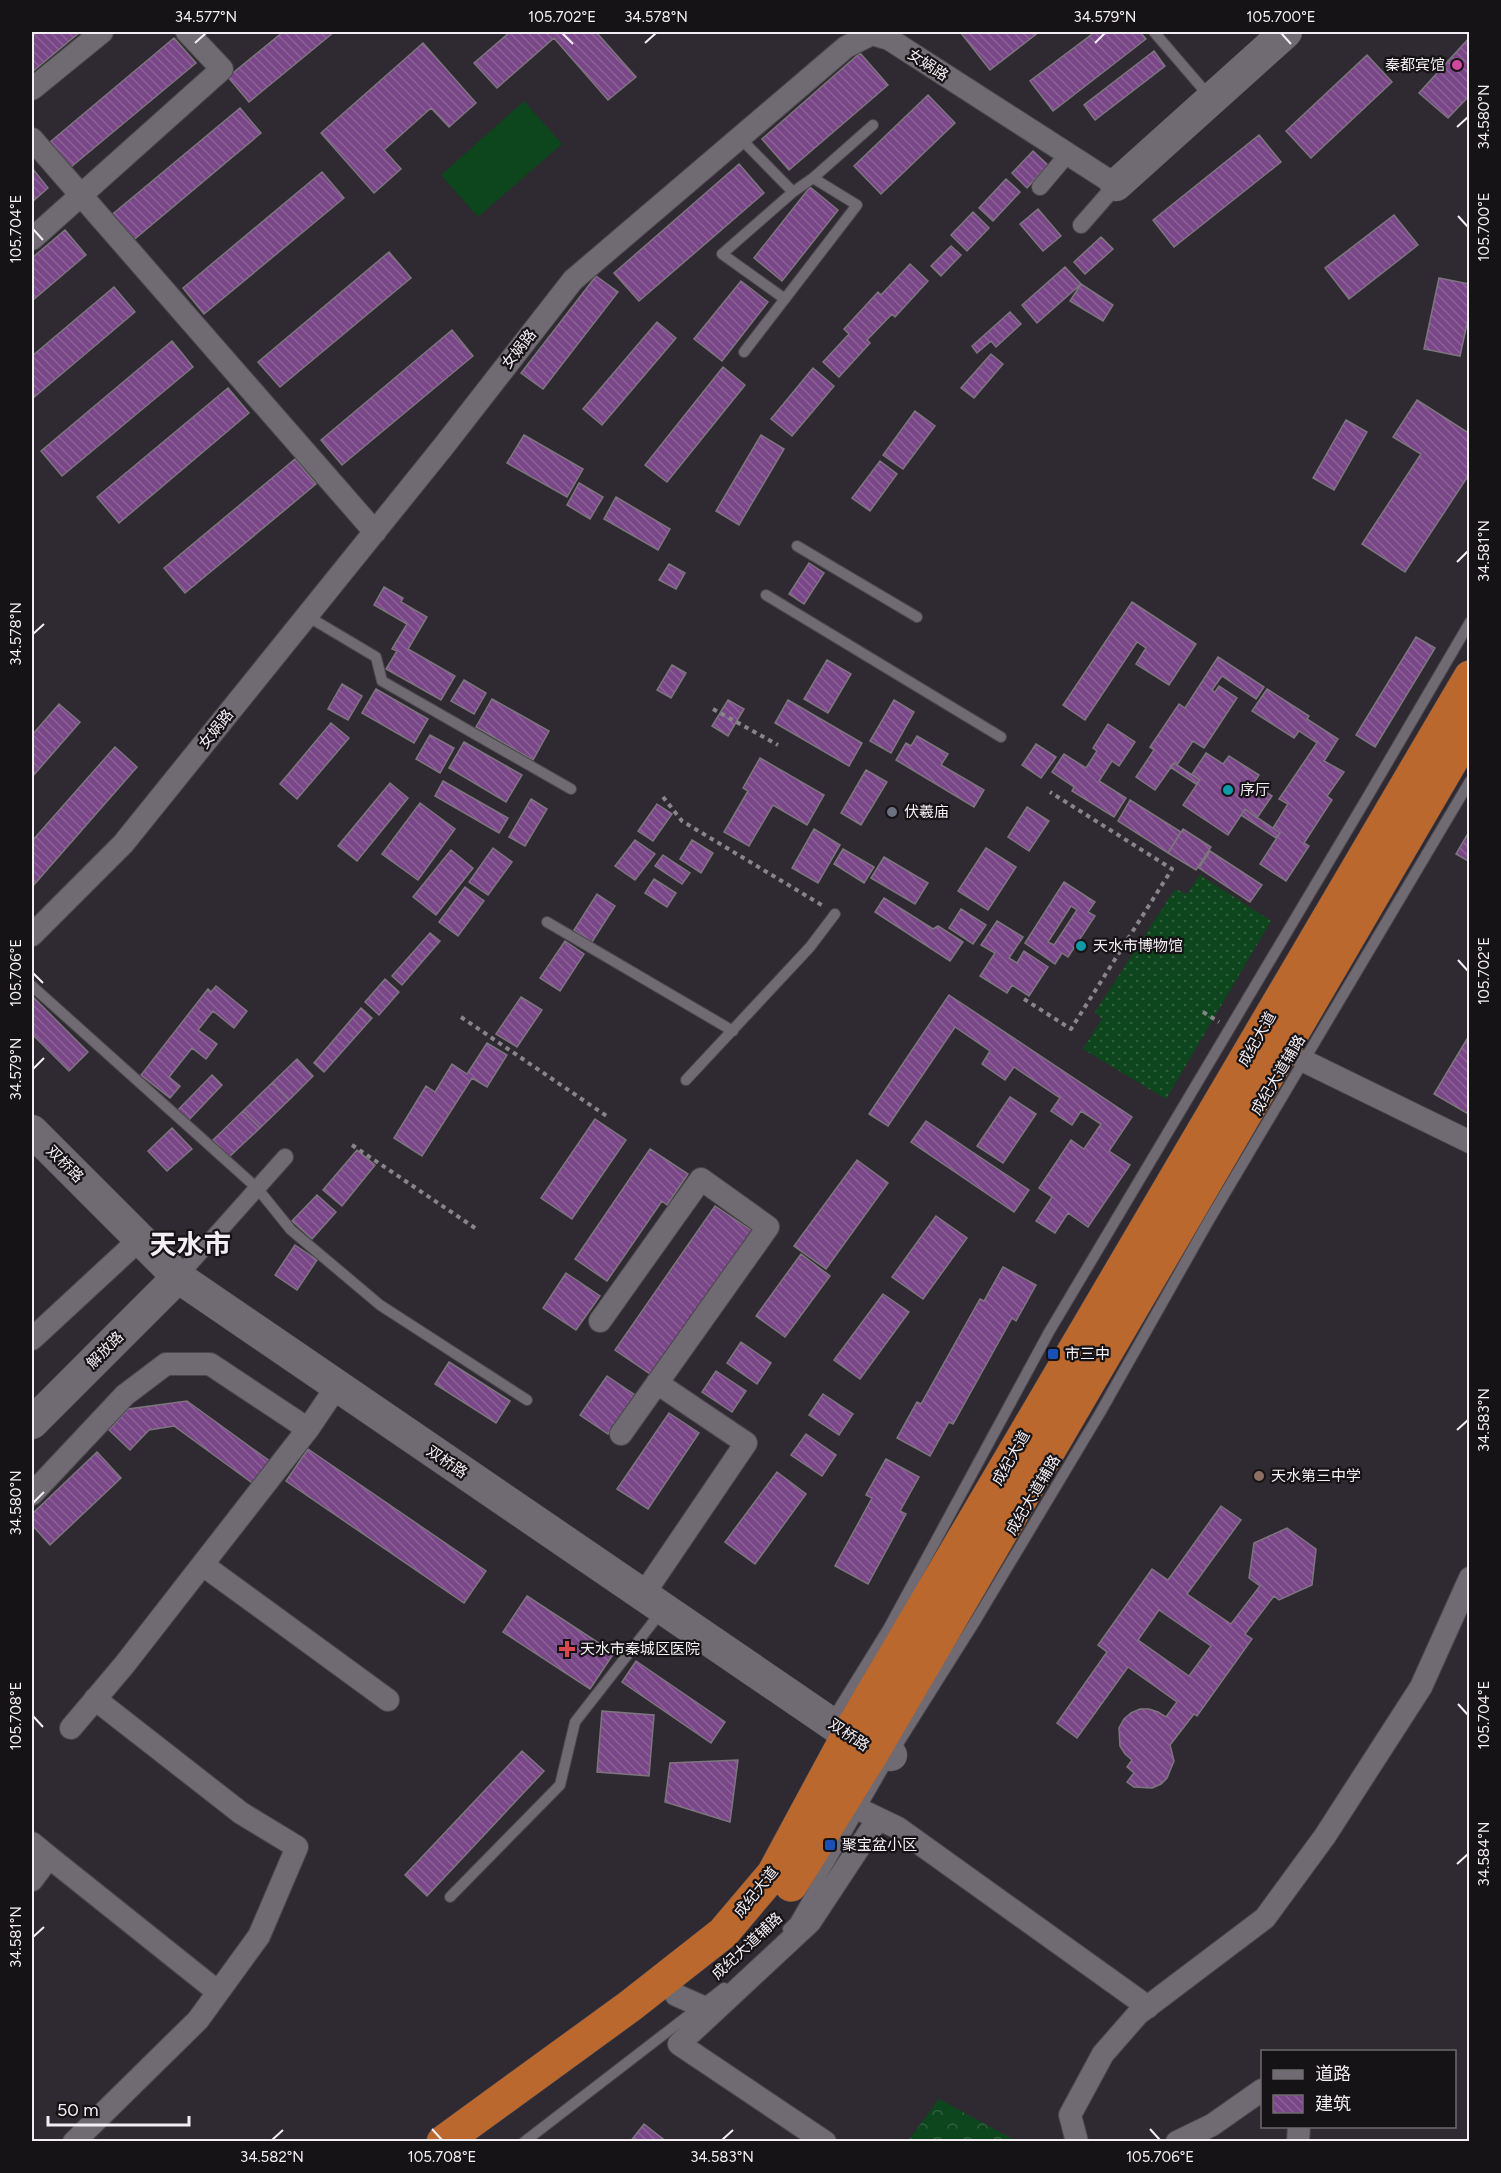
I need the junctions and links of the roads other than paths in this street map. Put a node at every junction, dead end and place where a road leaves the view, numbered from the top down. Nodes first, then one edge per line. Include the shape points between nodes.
1 (102, 32) edge
2 (187, 32) edge
3 (1154, 32) edge
4 (1286, 32) edge
5 (873, 33) edge
6 (32, 89) edge
7 (1211, 99) junction
8 (873, 124) dead end
9 (740, 138) junction
10 (32, 139) edge
11 (1067, 155) junction
12 (813, 178) junction
13 (1116, 185) junction
14 (1040, 187) dead end
15 (793, 192) junction
16 (80, 195) junction
17 (1081, 225) dead end
18 (32, 239) edge
19 (785, 299) junction
20 (744, 352) dead end
21 (375, 532) junction
22 (797, 546) dead end
23 (766, 595) dead end
24 (307, 616) junction
25 (917, 617) dead end
26 (1470, 622) edge
27 (1470, 676) edge
28 (1470, 729) edge
29 (1001, 737) dead end
30 (1470, 781) edge
31 (571, 789) dead end
32 (835, 914) road end
33 (547, 922) dead end
34 (32, 935) edge
35 (32, 986) edge
36 (733, 1031) junction
37 (1304, 1061) junction
38 (686, 1080) dead end
39 (32, 1131) edge
40 (1470, 1142) edge
41 (285, 1156) dead end
42 (257, 1188) junction
43 (140, 1239) junction
44 (177, 1277) junction
45 (600, 1321) dead end
46 (32, 1339) edge
47 (657, 1383) junction
48 (337, 1386) junction
49 (527, 1400) dead end
50 (32, 1424) edge
51 (308, 1429) junction
52 (621, 1434) dead end
53 (32, 1494) edge
54 (203, 1565) junction
55 (1470, 1578) edge
56 (653, 1602) junction
57 (95, 1699) junction
58 (388, 1700) dead end
59 (71, 1728) dead end
60 (861, 1741) junction
61 (860, 1810) junction
62 (32, 1843) edge
63 (49, 1857) junction
64 (32, 1880) edge
65 (450, 1897) dead end
66 (218, 1992) junction
67 (696, 2005) junction
68 (1148, 2007) junction
69 (1261, 2092) edge
70 (74, 2142) edge
71 (443, 2142) edge
72 (477, 2142) edge
73 (524, 2142) edge
74 (825, 2142) edge
75 (1077, 2142) edge
76 (1178, 2142) edge

1 - 6 street
2 - 16 street via 222,69
3 - 7 lane
4 - 7 main road
5 - 9 street, 女娲路 via 846,47
5 - 11 street, 女娲路
7 - 13 main road
8 - 12 lane
9 - 15 lane
9 - 21 street, 女娲路 via 573,280
10 - 16 street
11 - 13 street, 女娲路
11 - 14 street
12 - 15 lane
12 - 19 lane via 857,205
13 - 17 street
15 - 19 lane via 722,254
16 - 18 street
16 - 21 street
19 - 20 lane
21 - 24 street, 女娲路
22 - 25 lane
23 - 29 lane
24 - 31 lane via 376,657 382,681
24 - 34 street, 女娲路 via 123,844
26 - 60 lane via 1049,1332 888,1629
27 - 60 highway, 成纪大道
28 - 60 highway, 成纪大道
30 - 37 lane, 成纪大道辅路
32 - 36 lane
33 - 36 lane
35 - 42 lane
36 - 38 lane
37 - 40 street
37 - 60 lane, 成纪大道辅路 via 982,1610
39 - 43 main road, 双桥路
41 - 42 street
42 - 44 street
42 - 49 lane via 291,1230 380,1305
43 - 44 main road, 双桥路
43 - 46 street
44 - 48 main road, 双桥路
44 - 50 main road, 解放路
45 - 47 street via 701,1179 768,1227
47 - 52 street
47 - 56 street via 746,1443
48 - 51 street
48 - 56 main road, 双桥路
51 - 53 street via 210,1365 166,1364 125,1395
51 - 54 street
54 - 57 street
54 - 58 street
55 - 68 street via 1421,1686 1325,1836 1265,1918
56 - 60 main road, 双桥路
56 - 65 lane via 575,1722 560,1785
57 - 59 street
57 - 66 street via 241,1813 297,1846 259,1936
60 - 61 highway, 成纪大道
60 - 71 highway, 成纪大道 via 773,1874 723,1933
61 - 67 highway, 成纪大道 via 724,1957
61 - 68 street via 898,1828
62 - 63 street
63 - 64 street
63 - 66 street
66 - 70 street via 198,2020
67 - 72 highway, 成纪大道
67 - 73 lane
67 - 74 street via 679,2044
68 - 75 street via 1102,2054 1071,2115
69 - 76 street

